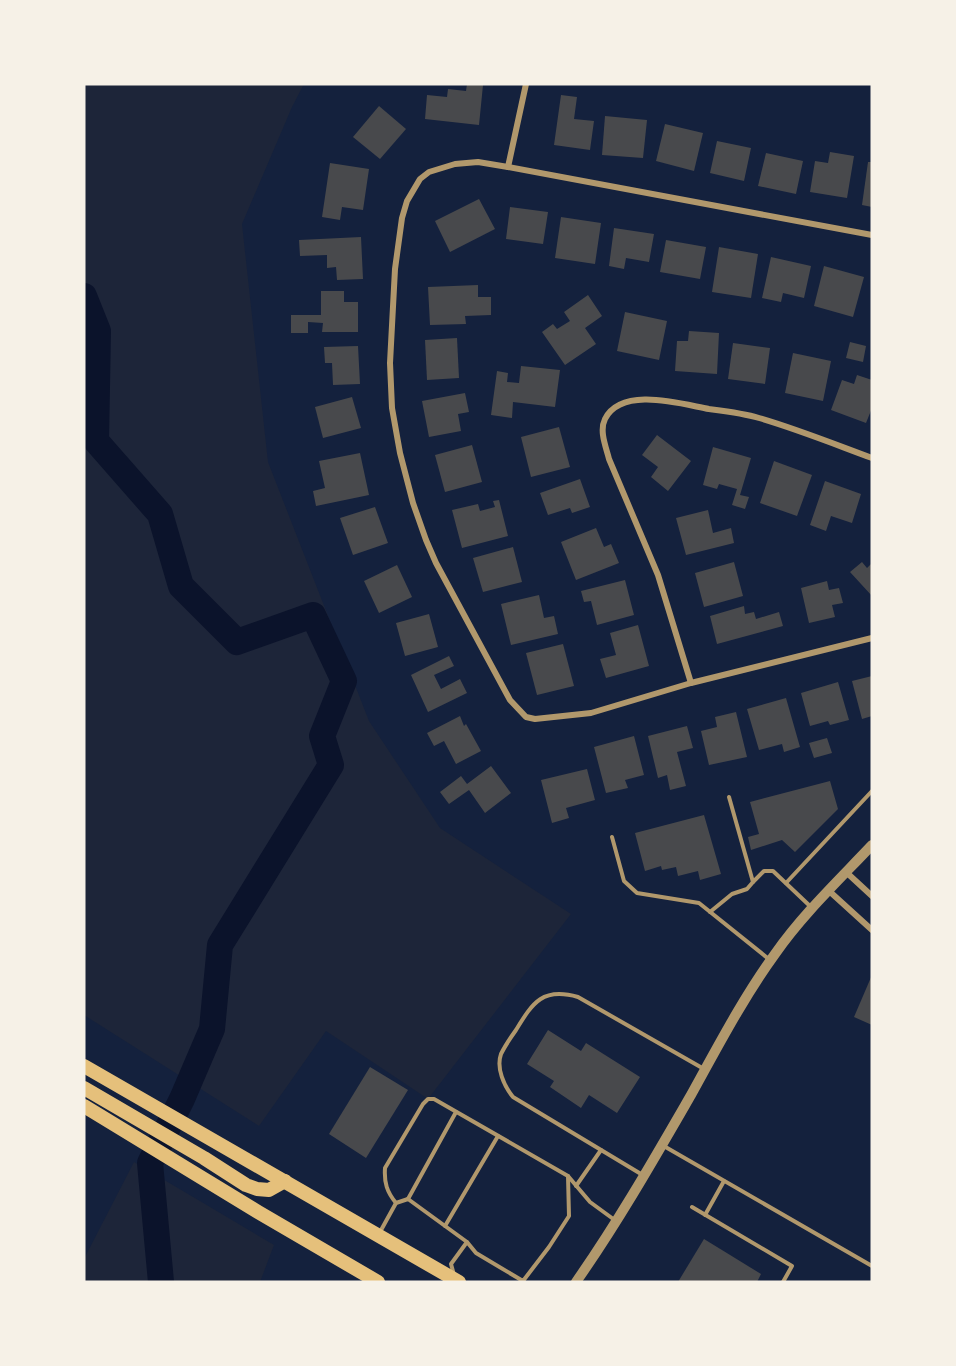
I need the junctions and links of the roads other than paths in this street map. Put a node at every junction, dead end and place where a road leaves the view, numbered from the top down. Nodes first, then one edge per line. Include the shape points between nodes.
1 (526, 84) edge
2 (508, 167) junction
3 (872, 235) edge
4 (872, 458) edge
5 (872, 638) edge
6 (691, 683) junction
7 (872, 791) edge
8 (729, 797) dead end
9 (612, 837) dead end
10 (872, 845) edge
11 (846, 872) junction
12 (753, 882) junction
13 (786, 883) junction
14 (828, 890) junction
15 (872, 896) edge
16 (812, 908) junction
17 (710, 912) junction
18 (872, 930) edge
19 (770, 961) junction
20 (89, 1068) edge
21 (705, 1070) junction
22 (84, 1088) edge
23 (84, 1106) edge
24 (456, 1112) junction
25 (498, 1136) junction
26 (662, 1145) junction
27 (601, 1150) junction
28 (568, 1176) junction
29 (644, 1176) junction
30 (285, 1181) junction
31 (724, 1181) junction
32 (576, 1186) junction
33 (408, 1199) junction
34 (396, 1203) junction
35 (692, 1207) dead end
36 (705, 1215) junction
37 (616, 1222) junction
38 (445, 1226) junction
39 (378, 1236) junction
40 (467, 1242) junction
41 (872, 1266) edge
42 (457, 1281) edge
43 (378, 1282) edge
44 (576, 1282) edge
45 (783, 1282) edge

1 - 2 street
2 - 3 street
2 - 6 street via 478,162 429,172 407,201 402,218 390,363 392,408 400,453 426,540 510,700 526,717 591,713
4 - 6 street via 757,417 662,400 626,402 606,417 603,427 609,459 658,575
5 - 6 street
7 - 13 lane
8 - 12 lane
9 - 17 lane via 624,881 638,893 699,903
10 - 11 street
11 - 14 street
11 - 15 street
12 - 13 lane via 764,871 773,871
12 - 17 lane
13 - 16 lane
14 - 16 street
14 - 18 street
16 - 19 street
17 - 19 lane
19 - 21 street
20 - 30 main road
21 - 26 street
21 - 27 lane via 578,998 555,994 537,1001 501,1054 506,1088 513,1097
22 - 30 main road via 246,1185 269,1190
23 - 43 main road
24 - 25 lane
24 - 33 lane
24 - 34 lane via 434,1099 423,1104 385,1168 388,1192
25 - 28 lane
25 - 38 lane
26 - 29 street
26 - 31 lane
27 - 29 lane
27 - 32 lane
28 - 32 lane
28 - 40 lane via 569,1216 523,1281 476,1253
29 - 37 street
30 - 39 main road
31 - 36 lane
31 - 41 lane
32 - 37 lane
33 - 34 lane
33 - 38 lane
34 - 39 lane
35 - 36 lane
36 - 45 lane via 792,1266
37 - 44 street
38 - 40 lane
39 - 42 main road
40 - 42 lane via 451,1264

